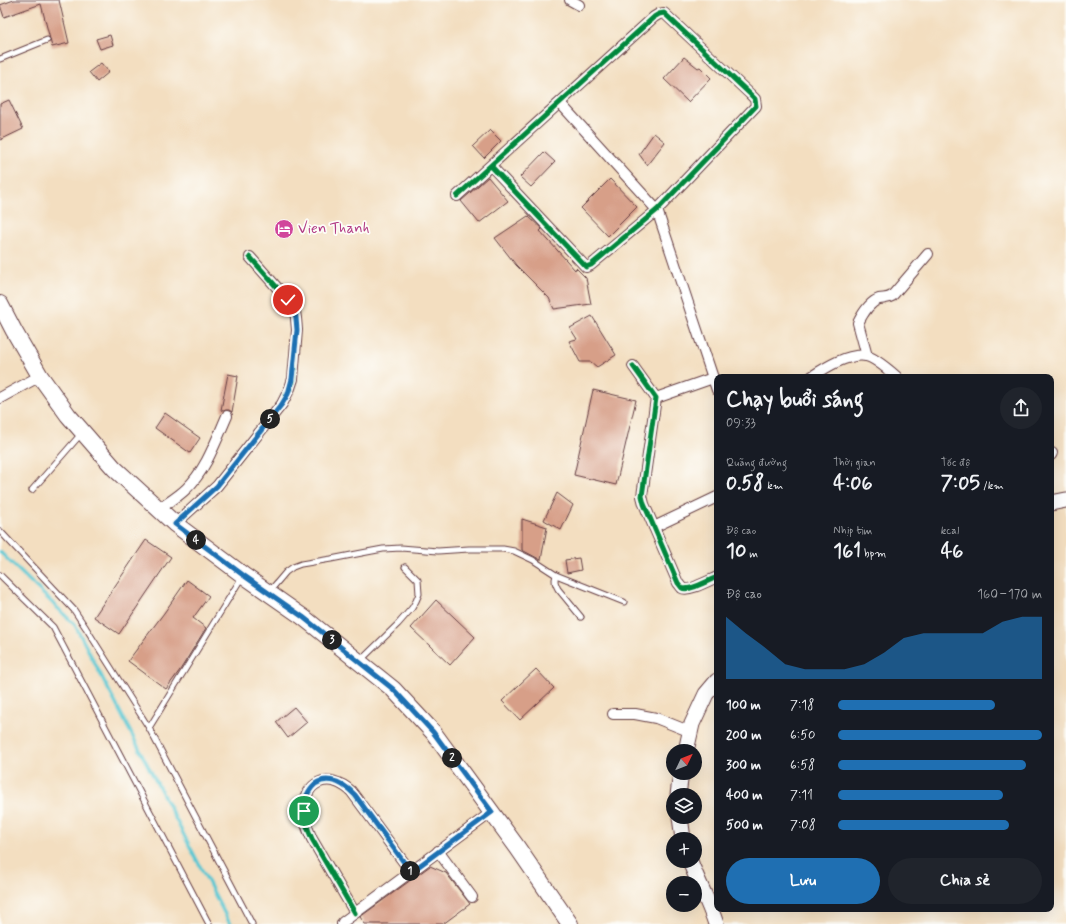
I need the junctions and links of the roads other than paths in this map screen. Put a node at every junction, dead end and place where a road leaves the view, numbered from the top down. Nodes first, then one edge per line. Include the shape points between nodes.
1 (47, 40) dead end
2 (0, 59) edge
3 (560, 103) junction
4 (490, 166) junction
5 (457, 196) dead end
6 (657, 210) junction
7 (928, 254) dead end
8 (250, 257) dead end
9 (0, 304) edge
10 (867, 356) junction
11 (633, 366) dead end
12 (816, 374) edge
13 (893, 374) edge
14 (40, 376) junction
15 (713, 378) junction
16 (714, 381) edge
17 (0, 398) edge
18 (656, 398) junction
19 (227, 416) dead end
20 (83, 432) junction
21 (32, 490) dead end
22 (714, 498) edge
23 (1066, 500) edge
24 (1054, 503) edge
25 (158, 510) junction
26 (175, 524) junction
27 (654, 527) junction
28 (0, 531) edge
29 (405, 567) dead end
30 (0, 575) edge
31 (243, 575) junction
32 (556, 575) junction
33 (714, 578) edge
34 (269, 593) junction
35 (624, 602) dead end
36 (581, 617) dead end
37 (359, 662) junction
38 (714, 685) edge
39 (613, 714) dead end
40 (149, 728) junction
41 (690, 732) junction
42 (687, 744) edge
43 (492, 812) junction
44 (438, 852) junction
45 (693, 868) edge
46 (411, 872) junction
47 (472, 897) dead end
48 (354, 913) junction
49 (567, 921) edge
50 (343, 923) edge
51 (209, 924) edge
52 (252, 924) edge
53 (716, 924) edge

1 - 2 lane
3 - 4 street
3 - 6 street
3 - 6 street via 654,17 664,13 755,99 756,106
4 - 5 street
4 - 6 street via 586,267
6 - 15 street
7 - 10 street via 892,296 877,300 863,313 858,323
8 - 26 street via 288,300 295,312 297,330 290,388 282,404 217,486
9 - 14 main road
10 - 12 street via 853,356
10 - 13 street
11 - 18 street
14 - 17 street
14 - 20 main road
15 - 16 street
15 - 18 street
18 - 27 street via 642,496
19 - 25 street via 201,472 186,489
20 - 21 lane
20 - 25 main road via 114,468
22 - 27 street
23 - 24 street
25 - 26 main road
26 - 31 main road
27 - 33 street via 681,588 690,588
28 - 40 lane via 74,610
29 - 37 lane via 418,580 416,601 398,624
30 - 51 lane via 53,627
31 - 34 main road
31 - 40 lane
32 - 34 lane via 533,560 503,549 383,549 293,567
32 - 35 lane
32 - 36 lane via 555,584
34 - 37 main road
37 - 43 main road via 393,689 433,732
38 - 41 street via 706,694
39 - 41 street via 635,714 656,718
40 - 52 lane
41 - 42 street
43 - 44 street
43 - 49 main road
44 - 46 street
44 - 47 street
45 - 53 street
46 - 48 street
46 - 48 street via 351,791 333,781 327,780 316,784 307,794 304,811 306,826
48 - 50 street

